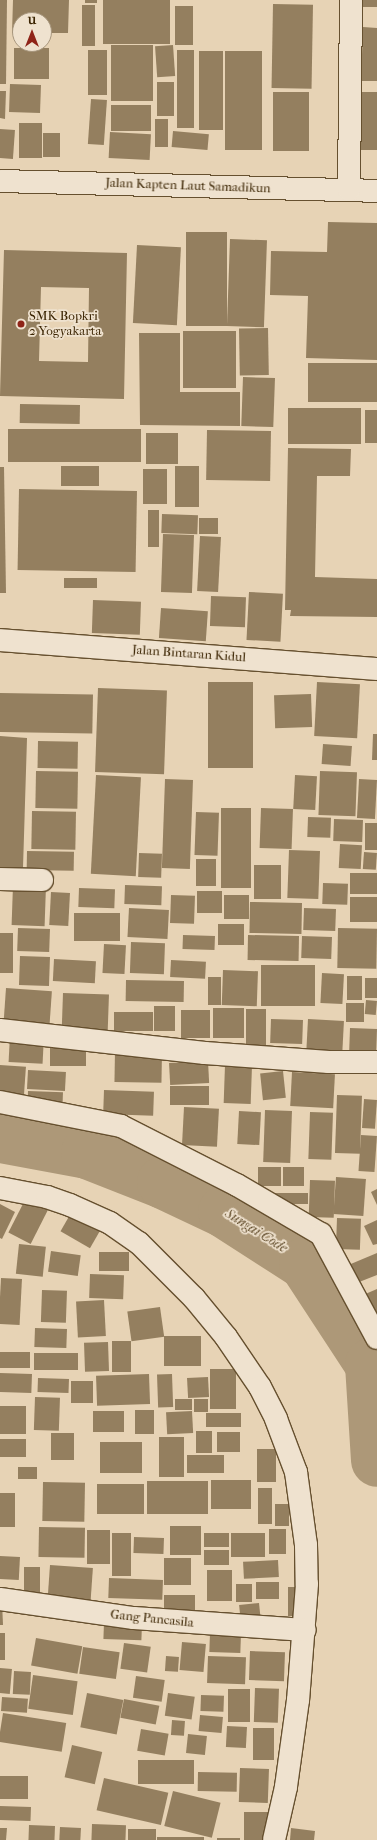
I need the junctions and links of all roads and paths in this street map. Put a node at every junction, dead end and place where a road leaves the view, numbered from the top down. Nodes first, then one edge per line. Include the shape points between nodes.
1 (351, 0) edge
2 (0, 181) edge
3 (349, 190) junction
4 (377, 191) edge
5 (0, 640) edge
6 (377, 669) edge
7 (0, 878) edge
8 (42, 880) dead end
9 (0, 1030) edge
10 (377, 1062) edge
11 (0, 1102) edge
12 (0, 1188) edge
13 (377, 1338) edge
14 (0, 1599) edge
15 (305, 1630) junction
16 (274, 1840) edge

1 - 3 street
2 - 3 street, Jalan Kapten Laut Samadikun
3 - 4 street, Jalan Kapten Laut Samadikun
5 - 6 street, Jalan Bintaran Kidul
7 - 8 street
9 - 10 street via 205,1053 329,1062
11 - 13 street via 121,1126 237,1185 321,1234
12 - 15 street via 47,1196 110,1223 139,1243 166,1268 226,1336 260,1387 276,1419 296,1472 306,1544
14 - 15 street, Gang Pancasila via 134,1618
15 - 16 street via 287,1779

